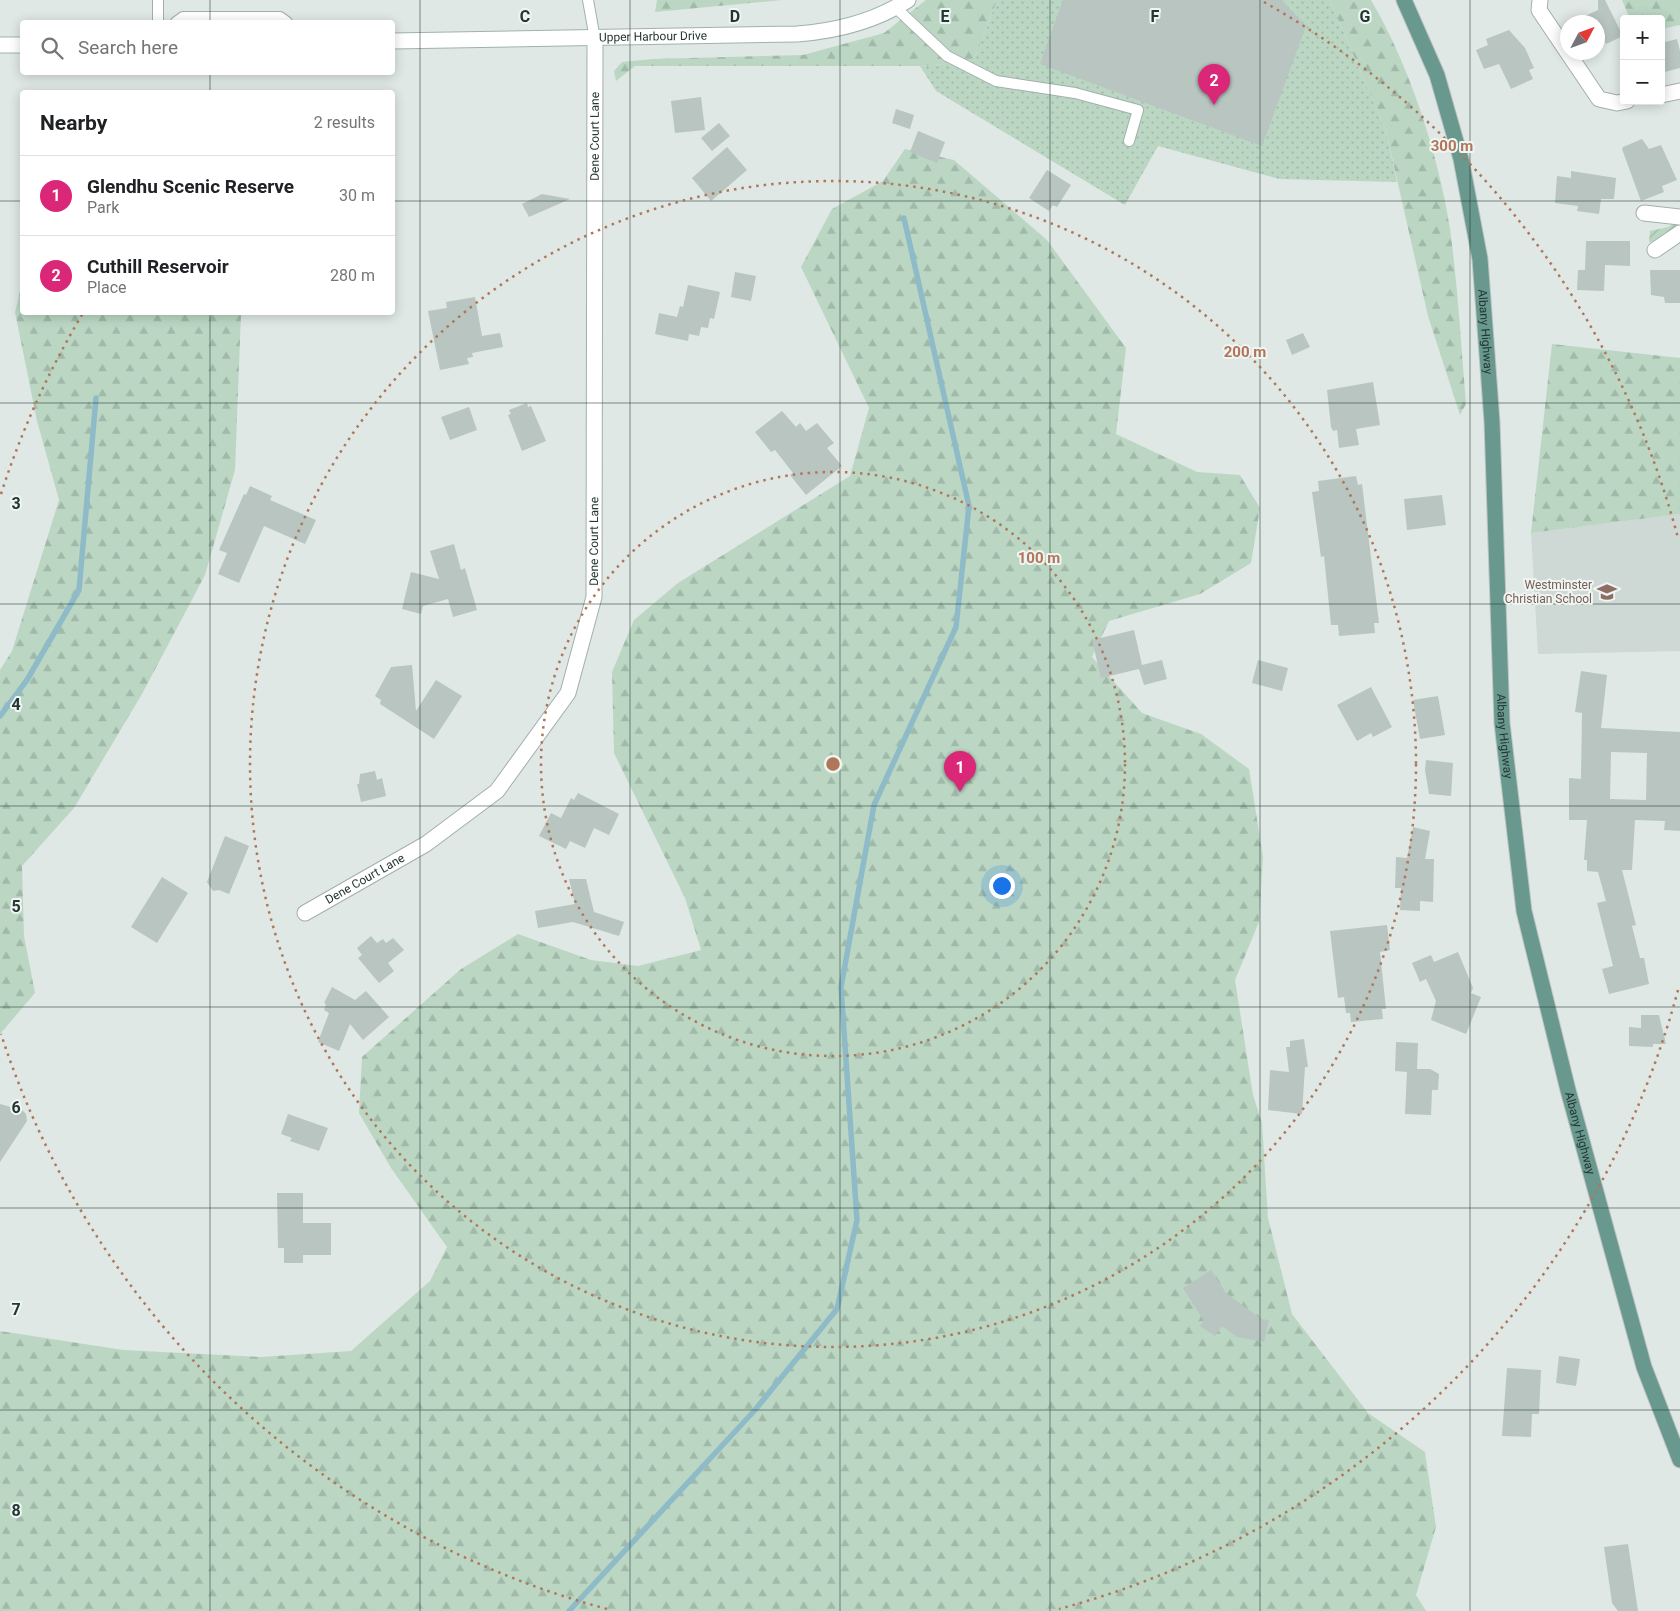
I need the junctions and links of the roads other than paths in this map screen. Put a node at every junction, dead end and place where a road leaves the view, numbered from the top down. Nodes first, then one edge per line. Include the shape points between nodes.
1 (158, 0) edge
2 (588, 0) edge
3 (1404, 0) edge
4 (1540, 0) edge
5 (902, 4) edge
6 (158, 20) edge
7 (179, 20) edge
8 (284, 20) edge
9 (594, 39) junction
10 (395, 41) edge
11 (0, 45) edge
12 (20, 45) edge
13 (1680, 91) edge
14 (1665, 93) edge
15 (1620, 103) edge
16 (1129, 140) dead end
17 (1644, 213) dead end
18 (1680, 217) edge
19 (1680, 233) edge
20 (1655, 250) dead end
21 (305, 913) dead end
22 (1680, 1460) edge

1 - 6 lane
2 - 9 lane
3 - 22 main road, Albany Highway via 1437,75 1458,149 1480,259 1493,432 1502,723 1524,911 1568,1090 1644,1367
4 - 15 street via 1539,10 1599,99
5 - 9 street, Upper Harbour Drive via 864,22 826,32
5 - 16 lane via 947,56 996,82 1075,93 1138,110
7 - 8 lane via 183,17 269,16
9 - 10 street, Upper Harbour Drive
9 - 21 street, Dene Court Lane via 594,597 568,693 497,791 426,844
11 - 12 street
13 - 14 street
17 - 18 street
19 - 20 street

